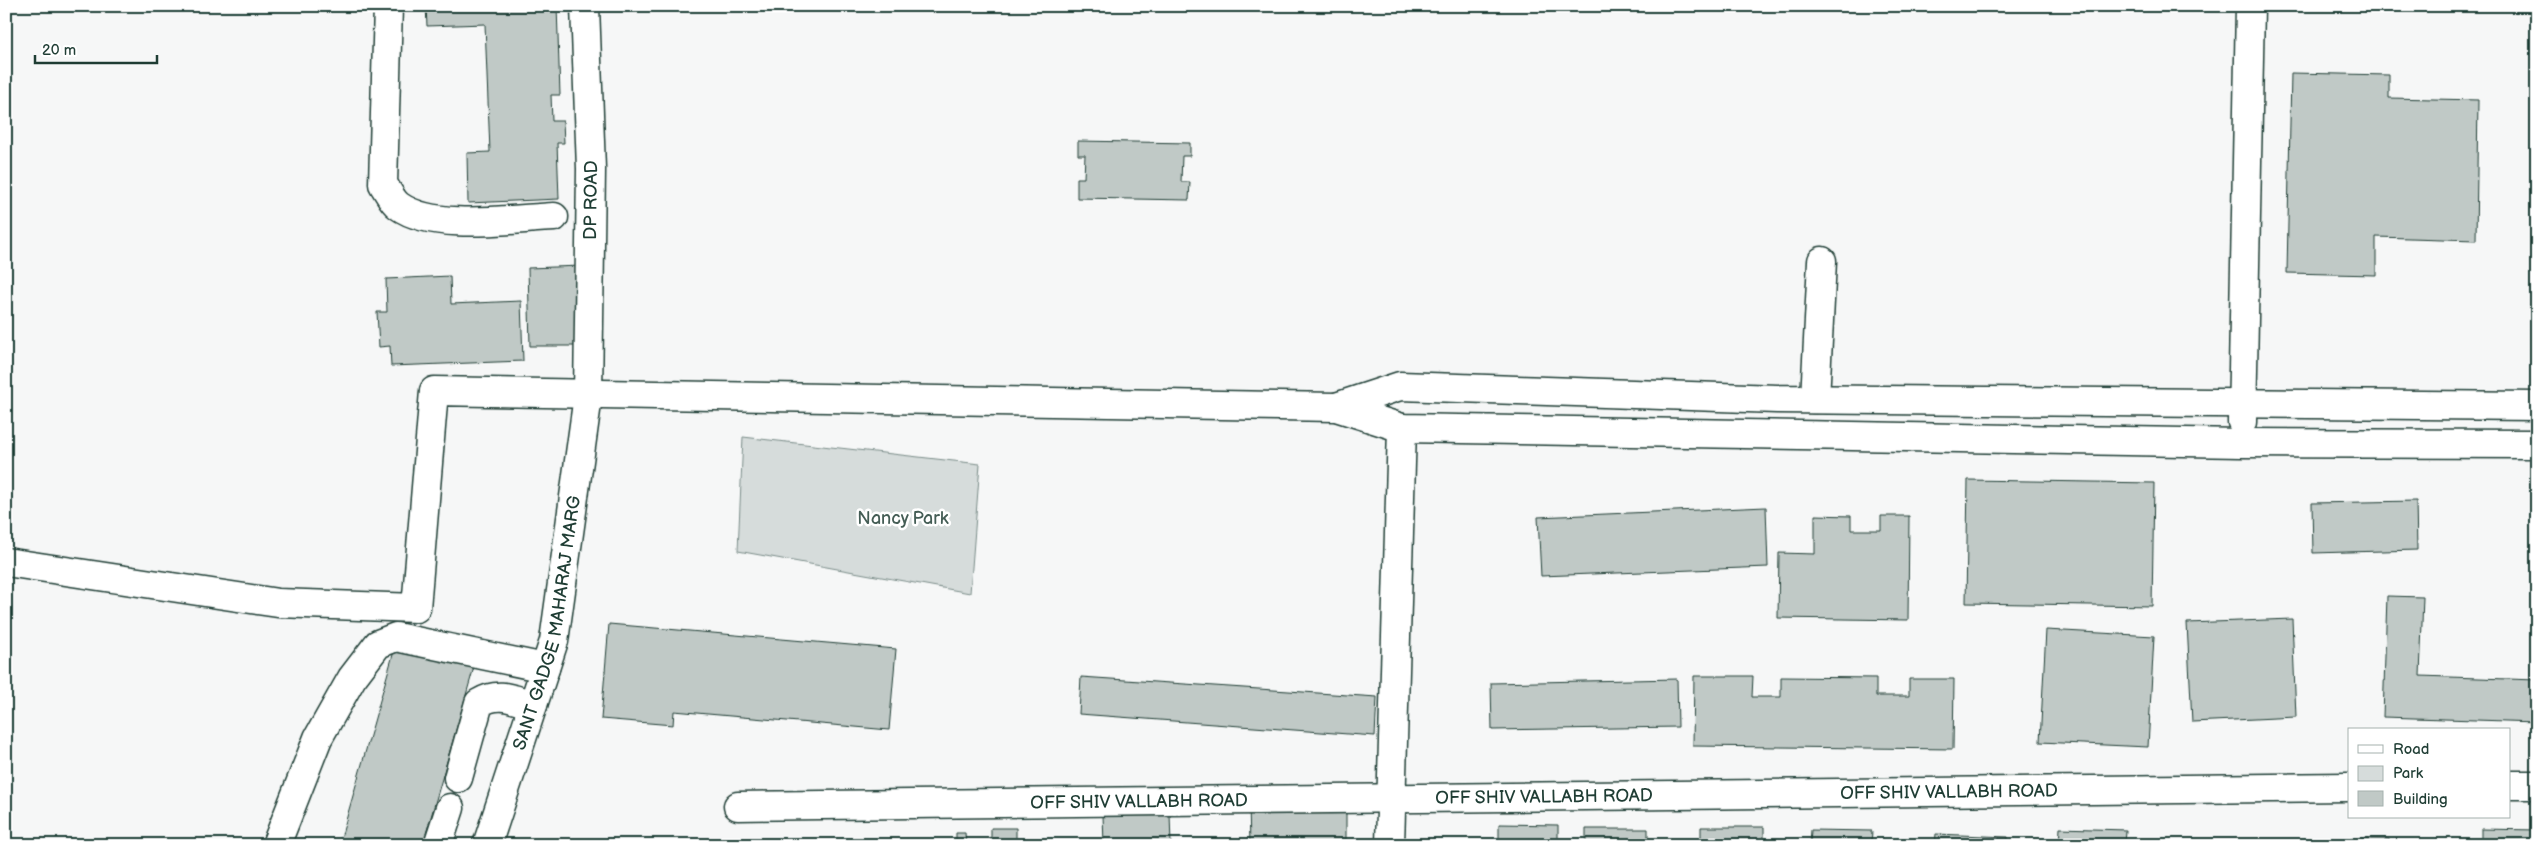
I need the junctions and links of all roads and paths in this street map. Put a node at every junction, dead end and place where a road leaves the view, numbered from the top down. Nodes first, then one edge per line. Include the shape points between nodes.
1 (388, 6) edge
2 (576, 6) edge
3 (586, 6) edge
4 (2250, 6) edge
5 (583, 78) junction
6 (583, 195) dead end
7 (554, 218) dead end
8 (1822, 261) dead end
9 (588, 396) junction
10 (1815, 399) junction
11 (2242, 404) junction
12 (2537, 406) edge
13 (1336, 407) junction
14 (1402, 428) junction
15 (2241, 443) junction
16 (2537, 444) edge
17 (6, 562) edge
18 (545, 668) junction
19 (533, 705) junction
20 (458, 778) dead end
21 (2510, 785) edge
22 (2537, 785) edge
23 (2348, 787) edge
24 (1391, 798) junction
25 (738, 806) dead end
26 (450, 808) dead end
27 (276, 845) edge
28 (438, 845) edge
29 (487, 845) edge
30 (1390, 845) edge

1 - 7 street via 383,184 396,204 412,214 441,221
2 - 5 street
3 - 5 street, DP ROAD
4 - 11 street
5 - 6 street
5 - 9 street, DP ROAD via 591,169
8 - 10 street
9 - 13 street
9 - 17 street via 434,391 416,608 278,603
9 - 18 street, SANT GADGE MAHARAJ MARG via 554,641
10 - 11 street
10 - 13 street via 1400,386
11 - 12 street
11 - 15 street
13 - 14 street
14 - 15 street
14 - 24 street
15 - 16 street
18 - 19 street, SANT GADGE MAHARAJ MARG
18 - 27 street via 396,638 378,644 352,678 318,738
19 - 20 street via 499,696 490,696 479,703
19 - 29 street, SANT GADGE MAHARAJ MARG
21 - 22 street
23 - 24 street, OFF SHIV VALLABH ROAD
24 - 25 street, OFF SHIV VALLABH ROAD
24 - 30 street
26 - 28 street

